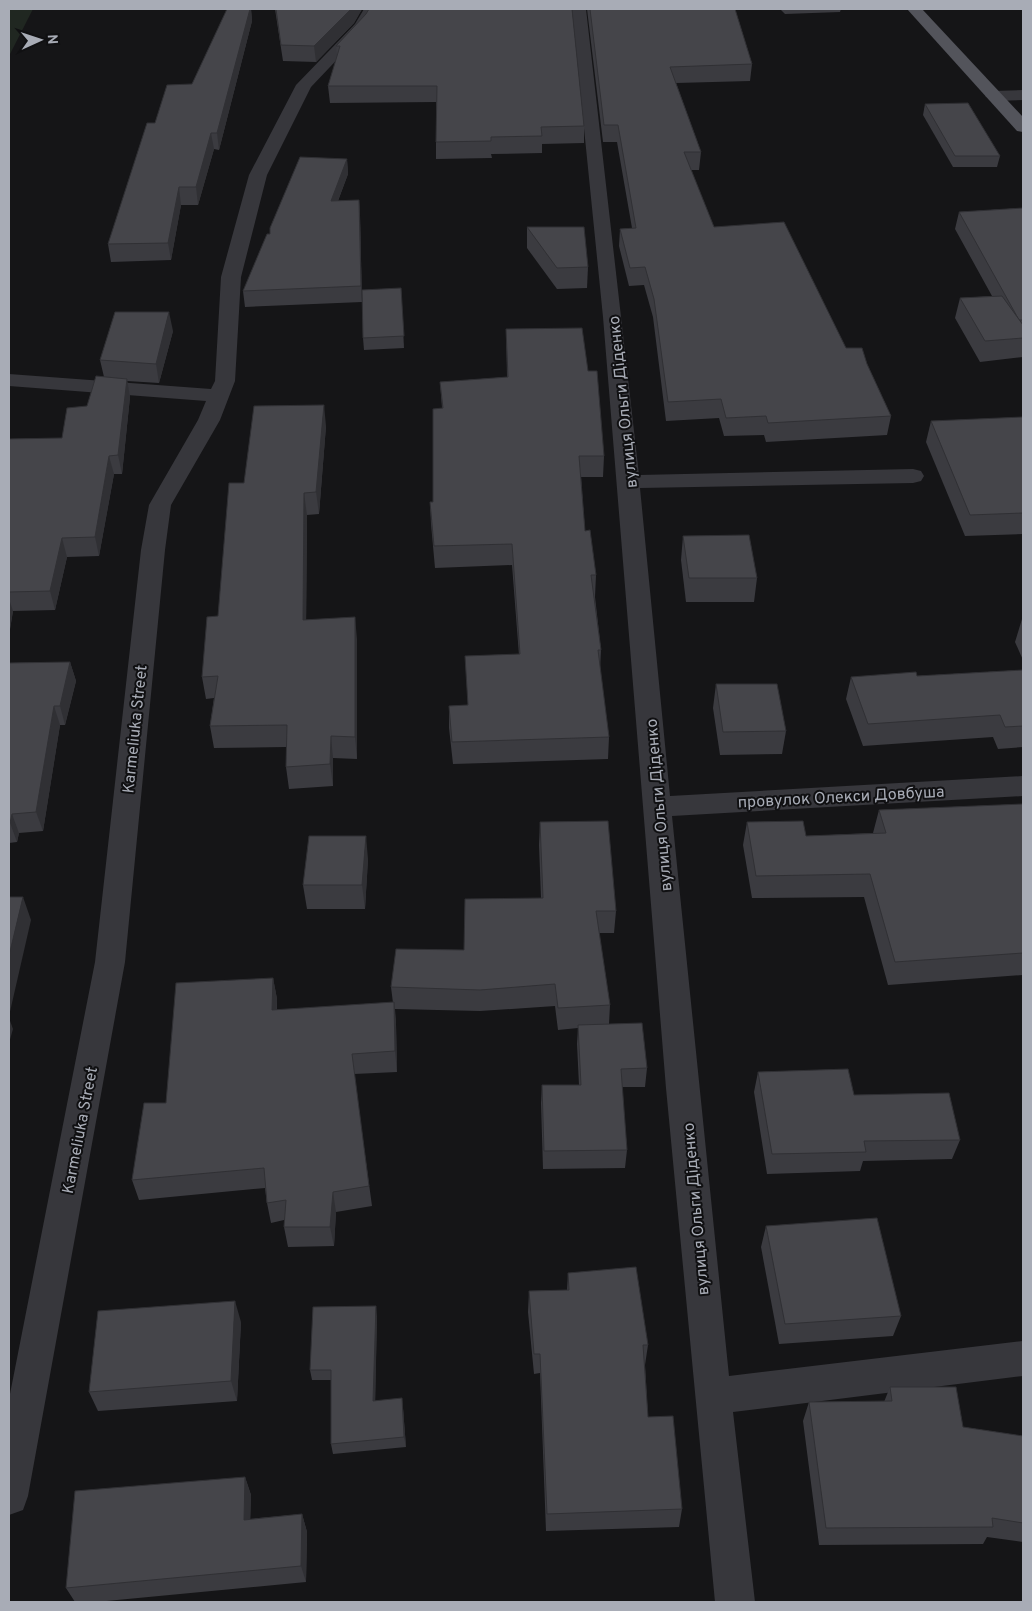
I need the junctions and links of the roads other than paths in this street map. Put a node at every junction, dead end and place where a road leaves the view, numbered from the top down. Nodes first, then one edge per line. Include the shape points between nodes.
1 (370, 9) edge
2 (580, 9) edge
3 (914, 9) edge
4 (1023, 95) edge
5 (994, 96) junction
6 (1023, 127) edge
7 (9, 380) edge
8 (219, 396) junction
9 (913, 476) dead end
10 (630, 482) junction
11 (1023, 786) edge
12 (658, 807) junction
13 (1023, 1358) edge
14 (714, 1396) junction
15 (9, 1496) edge
16 (736, 1602) edge

1 - 8 street, Karmeliuka Street via 361,26 304,86 258,175 231,277 225,381
2 - 10 street, вулиця Ольги Діденко
3 - 5 main road
4 - 5 street
5 - 6 main road
7 - 8 street
8 - 15 street, Karmeliuka Street via 209,420 160,505 110,962
9 - 10 street
10 - 12 street, вулиця Ольги Діденко
11 - 12 street, провулок Олекси Довбуша
12 - 14 street, вулиця Ольги Діденко
13 - 14 street
14 - 16 street, вулиця Ольги Діденко

